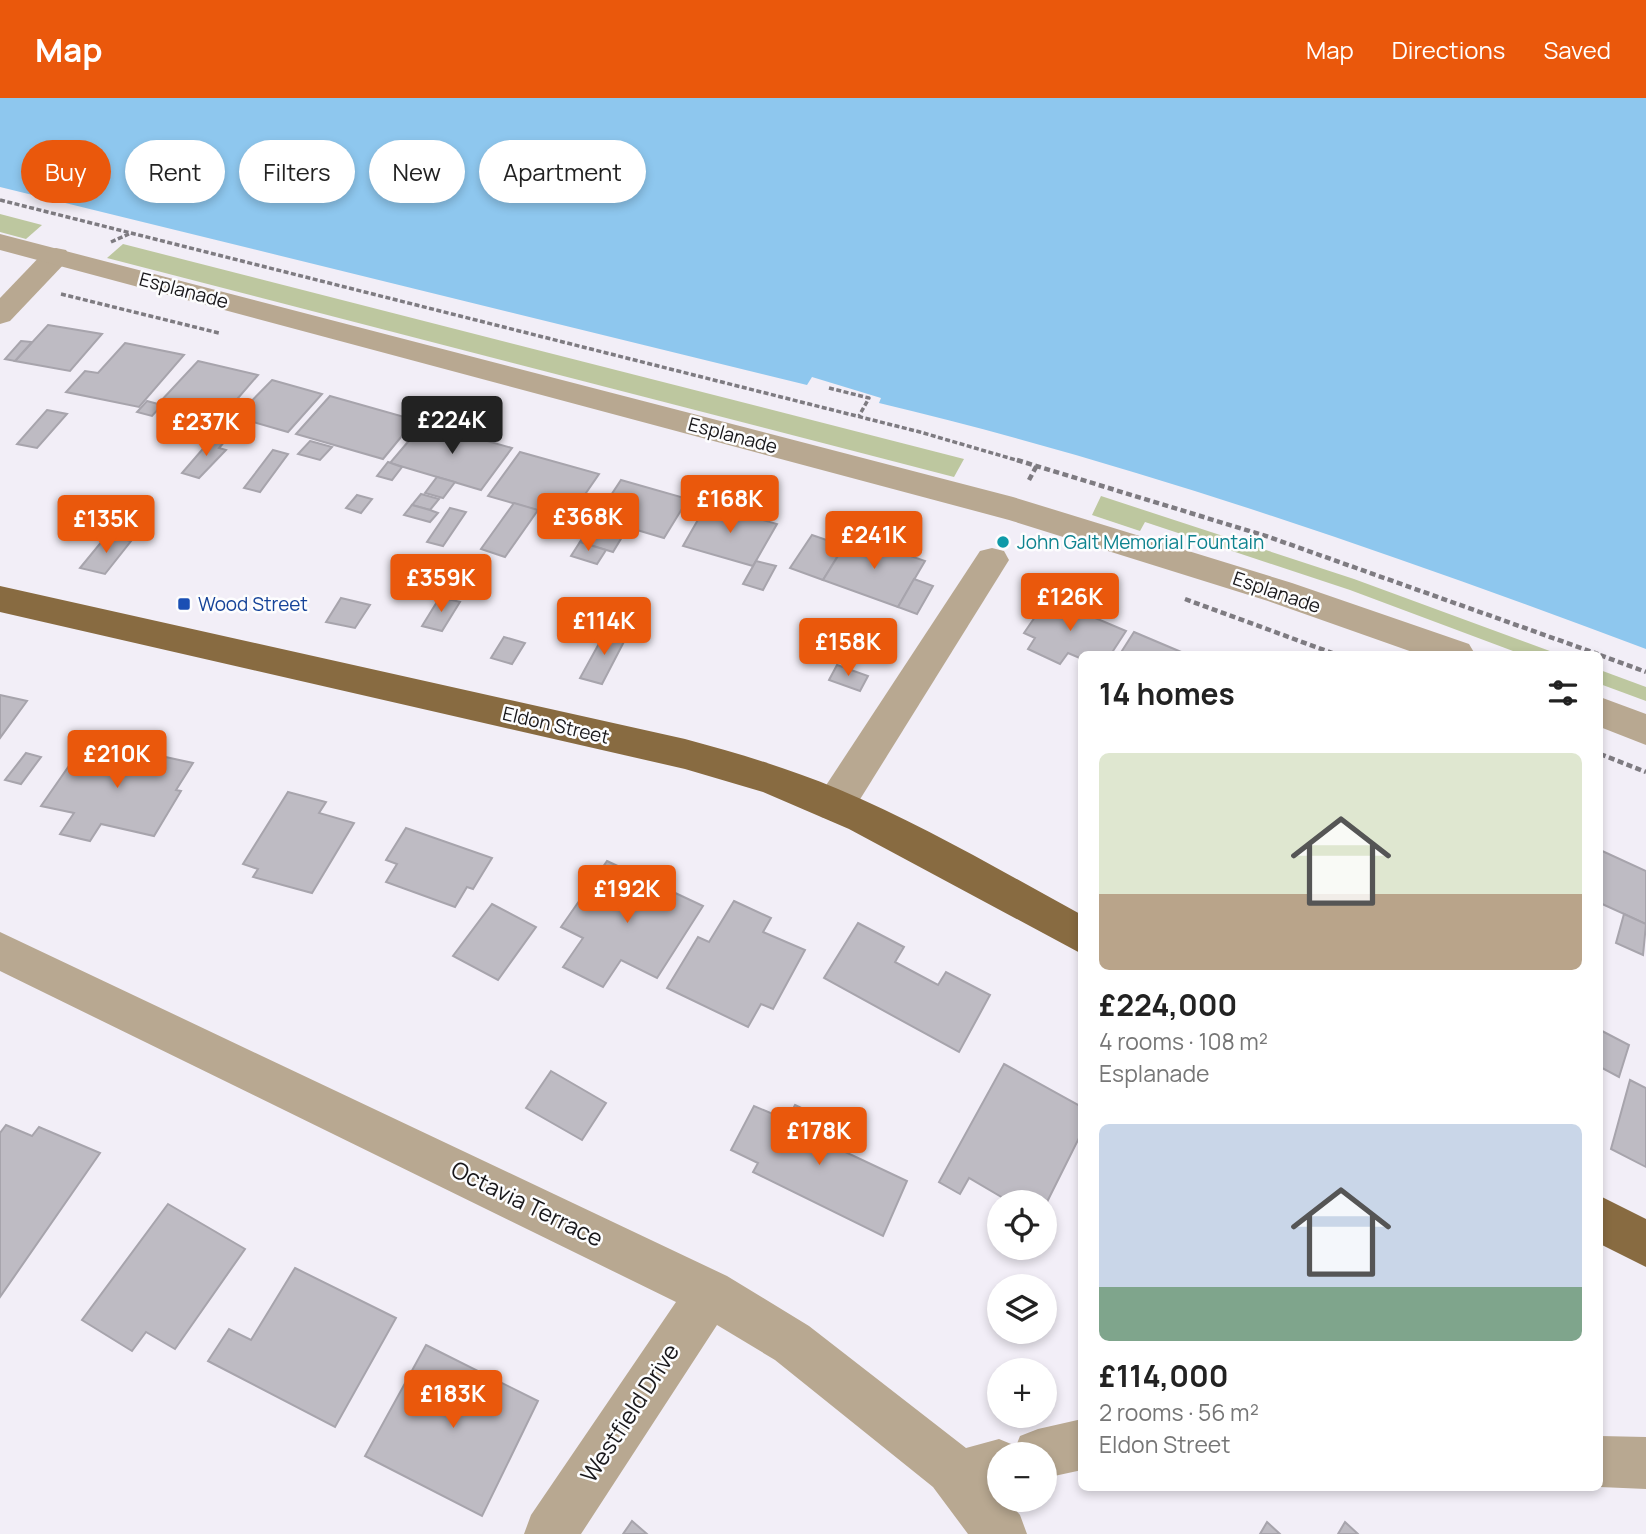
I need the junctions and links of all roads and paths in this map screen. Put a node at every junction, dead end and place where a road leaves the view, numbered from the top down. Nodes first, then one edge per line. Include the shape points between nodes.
1 (0, 201) edge
2 (0, 242) edge
3 (56, 256) junction
4 (0, 315) edge
5 (829, 387) dead end
6 (859, 416) junction
7 (992, 560) dead end
8 (1176, 596) dead end
9 (7, 605) edge
10 (1327, 651) edge
11 (1448, 651) edge
12 (1588, 651) edge
13 (1603, 656) edge
14 (1646, 672) edge
15 (1603, 713) edge
16 (1646, 730) edge
17 (1603, 755) edge
18 (1646, 772) edge
19 (835, 805) junction
20 (1078, 934) edge
21 (0, 951) edge
22 (1603, 1221) edge
23 (1646, 1244) edge
24 (710, 1293) junction
25 (1078, 1445) edge
26 (1057, 1450) edge
27 (978, 1471) edge
28 (550, 1534) edge
29 (1001, 1534) edge

1 - 6 path
2 - 3 street, Esplanade
3 - 4 street
3 - 11 street, Esplanade via 1013,509 1267,588
5 - 6 path via 869,398
6 - 12 path via 1145,497
7 - 19 street
8 - 10 path
9 - 19 main road, Eldon Street via 685,754 785,784
13 - 14 path
15 - 16 street
17 - 18 path
19 - 20 main road, Eldon Street
21 - 24 street, Octavia Terrace
22 - 23 main road
24 - 27 street, Octavia Terrace via 792,1343
24 - 28 street, Westfield Drive
25 - 26 street
27 - 29 street, Octavia Terrace

